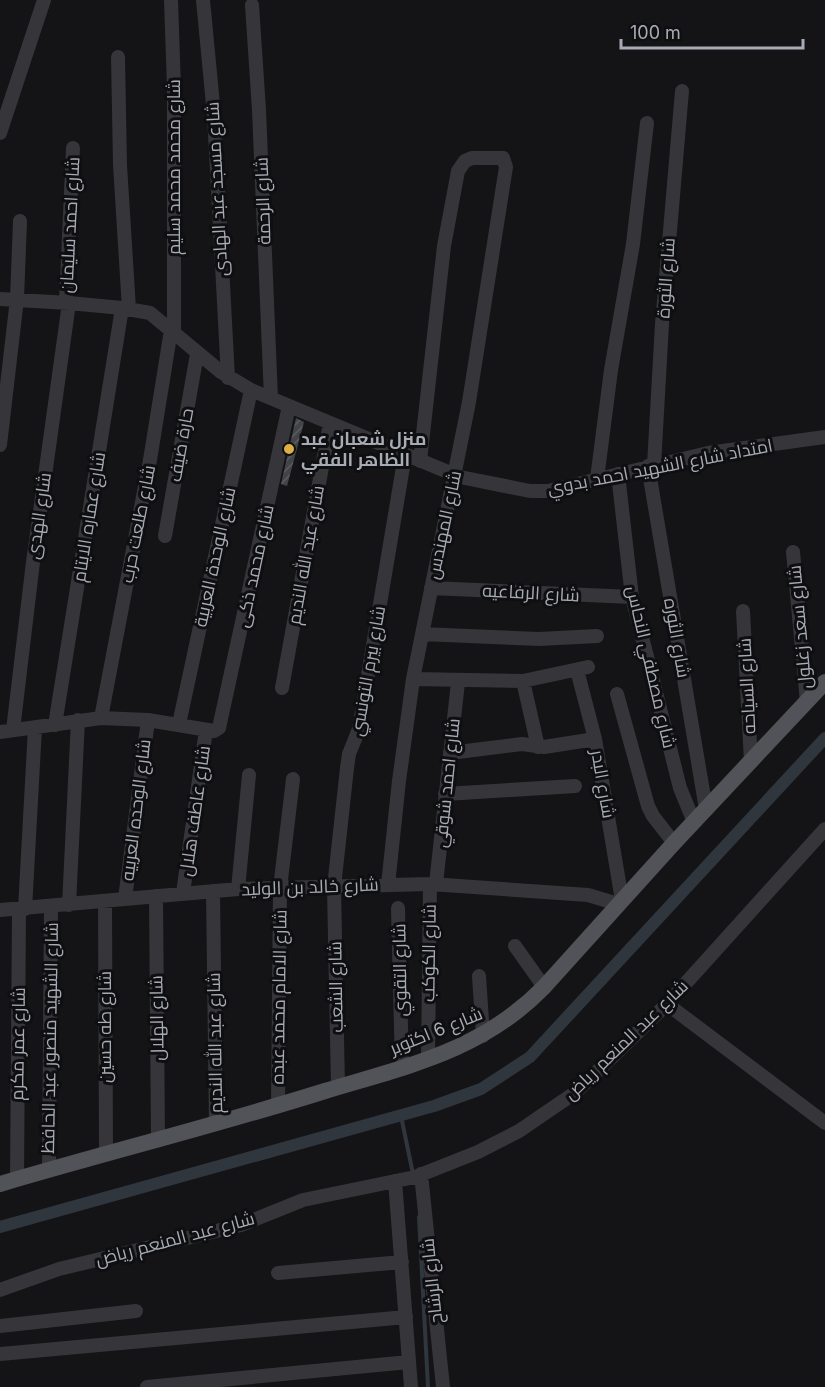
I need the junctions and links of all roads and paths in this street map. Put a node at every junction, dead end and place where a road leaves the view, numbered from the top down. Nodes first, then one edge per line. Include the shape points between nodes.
1 (44, 0) edge
2 (171, 0) edge
3 (203, 0) edge
4 (252, 5) dead end
5 (118, 57) dead end
6 (682, 92) dead end
7 (647, 123) dead end
8 (0, 134) edge
9 (73, 148) dead end
10 (20, 221) dead end
11 (0, 299) edge
12 (17, 299) junction
13 (68, 302) junction
14 (125, 308) junction
15 (173, 332) junction
16 (197, 354) junction
17 (228, 378) junction
18 (251, 390) junction
19 (271, 398) junction
20 (289, 406) junction
21 (330, 423) junction
22 (825, 437) edge
23 (0, 445) edge
24 (405, 455) junction
25 (420, 461) junction
26 (651, 466) junction
27 (618, 474) junction
28 (455, 475) junction
29 (597, 479) junction
30 (165, 536) dead end
31 (794, 552) dead end
32 (431, 588) junction
33 (632, 597) junction
34 (743, 611) dead end
35 (422, 634) junction
36 (597, 636) dead end
37 (413, 680) junction
38 (458, 681) junction
39 (523, 681) junction
40 (825, 682) edge
41 (282, 687) dead end
42 (617, 694) dead end
43 (807, 702) junction
44 (101, 718) junction
45 (78, 720) junction
46 (148, 720) junction
47 (179, 724) junction
48 (55, 725) junction
49 (34, 728) junction
50 (206, 730) junction
51 (6, 731) edge
52 (595, 739) junction
53 (538, 747) junction
54 (450, 753) junction
55 (751, 762) junction
56 (249, 776) dead end
57 (292, 779) dead end
58 (575, 786) dead end
59 (445, 794) junction
60 (706, 809) junction
61 (694, 822) junction
62 (825, 829) edge
63 (674, 843) junction
64 (433, 884) junction
65 (388, 885) junction
66 (334, 887) junction
67 (280, 888) junction
68 (238, 889) junction
69 (213, 891) junction
70 (183, 893) junction
71 (156, 896) junction
72 (125, 899) junction
73 (105, 901) junction
74 (620, 902) junction
75 (69, 904) junction
76 (51, 906) junction
77 (398, 908) dead end
78 (22, 909) junction
79 (0, 910) edge
80 (515, 946) dead end
81 (479, 976) dead end
82 (544, 987) junction
83 (667, 1004) junction
84 (483, 1036) junction
85 (428, 1059) junction
86 (402, 1068) junction
87 (338, 1087) junction
88 (278, 1106) junction
89 (825, 1123) edge
90 (216, 1124) junction
91 (158, 1139) junction
92 (106, 1153) junction
93 (49, 1169) junction
94 (418, 1175) junction
95 (17, 1179) junction
96 (397, 1181) junction
97 (0, 1184) edge
98 (402, 1262) junction
99 (279, 1273) dead end
100 (0, 1290) edge
101 (136, 1311) dead end
102 (406, 1317) junction
103 (0, 1326) edge
104 (0, 1354) edge
105 (409, 1362) junction
106 (147, 1387) edge
107 (411, 1387) edge
108 (443, 1387) edge

1 - 8 street
2 - 15 street, شارع محمد محمد سليم
3 - 17 street, شارع مسجد عبد الهادى via 214,115
4 - 19 street, شارع الرحمة
5 - 14 street, شارع عماره الايتام
6 - 26 street, شارع الثورة
7 - 29 street
9 - 13 street, شارع احمد سليمان
10 - 12 street
11 - 12 street, امتداد شارع الشهيد احمد بدوي
12 - 13 street, امتداد شارع الشهيد احمد بدوي
12 - 23 street
13 - 14 street, امتداد شارع الشهيد احمد بدوي
13 - 51 street, شارع الهدى
14 - 15 street, امتداد شارع الشهيد احمد بدوي via 150,313
14 - 48 street, شارع عماره الايتام
15 - 16 street, امتداد شارع الشهيد احمد بدوي
15 - 44 street, شارع طلعت حرب
16 - 17 street, امتداد شارع الشهيد احمد بدوي
16 - 30 street, حارة ضيف
17 - 18 street, امتداد شارع الشهيد احمد بدوي
18 - 19 street, امتداد شارع الشهيد احمد بدوي
18 - 47 street, شارع الوحدة العربية
19 - 20 street, امتداد شارع الشهيد احمد بدوي
20 - 21 street, امتداد شارع الشهيد احمد بدوي
20 - 50 street, شارع محمد ذكى via 220,726 217,730
21 - 24 street, امتداد شارع الشهيد احمد بدوي
21 - 41 street, شارع عبد الله النديم
22 - 26 street, امتداد شارع الشهيد احمد بدوي via 708,453
24 - 25 street, امتداد شارع الشهيد احمد بدوي
24 - 66 street, شارع بيرم التونسي via 359,729 349,754
25 - 28 street, امتداد شارع الشهيد احمد بدوي
25 - 28 street, شارع المهندس via 444,246 458,171 472,158 503,158 507,167
26 - 27 street, امتداد شارع الشهيد احمد بدوي
26 - 60 street, شارع الثوره
27 - 29 street, امتداد شارع الشهيد احمد بدوي
27 - 33 street, شارع مصطفي النحاس
28 - 29 street, امتداد شارع الشهيد احمد بدوي via 542,491
28 - 32 street, شارع المهندس
31 - 43 street, شارع سعد زغلول
32 - 33 street, شارع الرفاعيه
32 - 35 street, شارع المهندس
33 - 61 street, شارع مصطفي النحاس via 680,788
34 - 55 street, شارع السياحه
35 - 36 street via 539,639
35 - 37 street, شارع المهندس
37 - 38 street
37 - 65 street, شارع المهندس
38 - 39 street
38 - 54 street, شارع احمد شوقي
39 - 52 street, شارع البدر via 582,669
39 - 53 street
40 - 43 main road, شارع 6 اكتوبر
42 - 63 street via 648,806
43 - 55 main road, شارع 6 اكتوبر
44 - 45 street
44 - 46 street
45 - 48 street
45 - 75 street
46 - 47 street
46 - 72 street, شارع الوحده العربيه
47 - 50 street
48 - 49 street
49 - 51 street
49 - 78 street, شارع عمر مكرم
50 - 70 street, شارع عاطف هلال
52 - 53 street
52 - 74 street, شارع البدر
53 - 54 street via 522,744
54 - 59 street, شارع احمد شوقي
55 - 60 main road, شارع 6 اكتوبر
56 - 68 street
57 - 67 street, شارع الامام محمد عبده
58 - 59 street
59 - 64 street, شارع احمد شوقي
60 - 61 main road, شارع 6 اكتوبر
61 - 63 main road, شارع 6 اكتوبر
62 - 83 street, شارع عبد المنعم رياض
63 - 74 main road, شارع 6 اكتوبر
64 - 65 street, شارع خالد بن الوليد
64 - 74 street, شارع خالد بن الوليد via 588,895
64 - 85 street, شارع الكوكب
65 - 66 street, شارع خالد بن الوليد
66 - 67 street, شارع خالد بن الوليد
66 - 87 street, شارع الشعب
67 - 68 street, شارع خالد بن الوليد
67 - 88 street, شارع الامام محمد عبده
68 - 69 street, شارع خالد بن الوليد
69 - 70 street, شارع خالد بن الوليد
69 - 90 street, شارع عبد الله النديم
70 - 71 street, شارع خالد بن الوليد
71 - 72 street, شارع خالد بن الوليد
71 - 91 street, شارع الهلال
72 - 73 street, شارع خالد بن الوليد
73 - 75 street, شارع خالد بن الوليد
73 - 92 street, شارع طه حسين
74 - 82 main road, شارع 6 اكتوبر
75 - 76 street, شارع خالد بن الوليد
76 - 78 street, شارع خالد بن الوليد
76 - 93 street, شارع الشهيد منصور عبد الحافظ
77 - 86 street, شارع التقوي
78 - 79 street, شارع خالد بن الوليد
78 - 95 street, شارع عمر مكرم
80 - 82 street
81 - 84 street
82 - 84 main road, شارع 6 اكتوبر via 516,1014
83 - 89 street
83 - 94 street, شارع عبد المنعم رياض via 593,1077 539,1119 489,1147
84 - 85 main road, شارع 6 اكتوبر
85 - 86 main road, شارع 6 اكتوبر
86 - 87 main road, شارع 6 اكتوبر
87 - 88 main road, شارع 6 اكتوبر
88 - 90 main road, شارع 6 اكتوبر
90 - 91 main road, شارع 6 اكتوبر
91 - 92 main road, شارع 6 اكتوبر
92 - 93 main road, شارع 6 اكتوبر
93 - 95 main road, شارع 6 اكتوبر
94 - 96 street, شارع عبد المنعم رياض
94 - 108 street, شارع الرشاح
95 - 97 main road, شارع 6 اكتوبر
96 - 98 street, شارع الرشاح
96 - 100 street, شارع عبد المنعم رياض via 310,1198 241,1225 59,1269
98 - 99 street
98 - 102 street, شارع الرشاح
101 - 103 street
102 - 104 street
102 - 105 street, شارع الرشاح
105 - 106 street
105 - 107 street, شارع الرشاح

